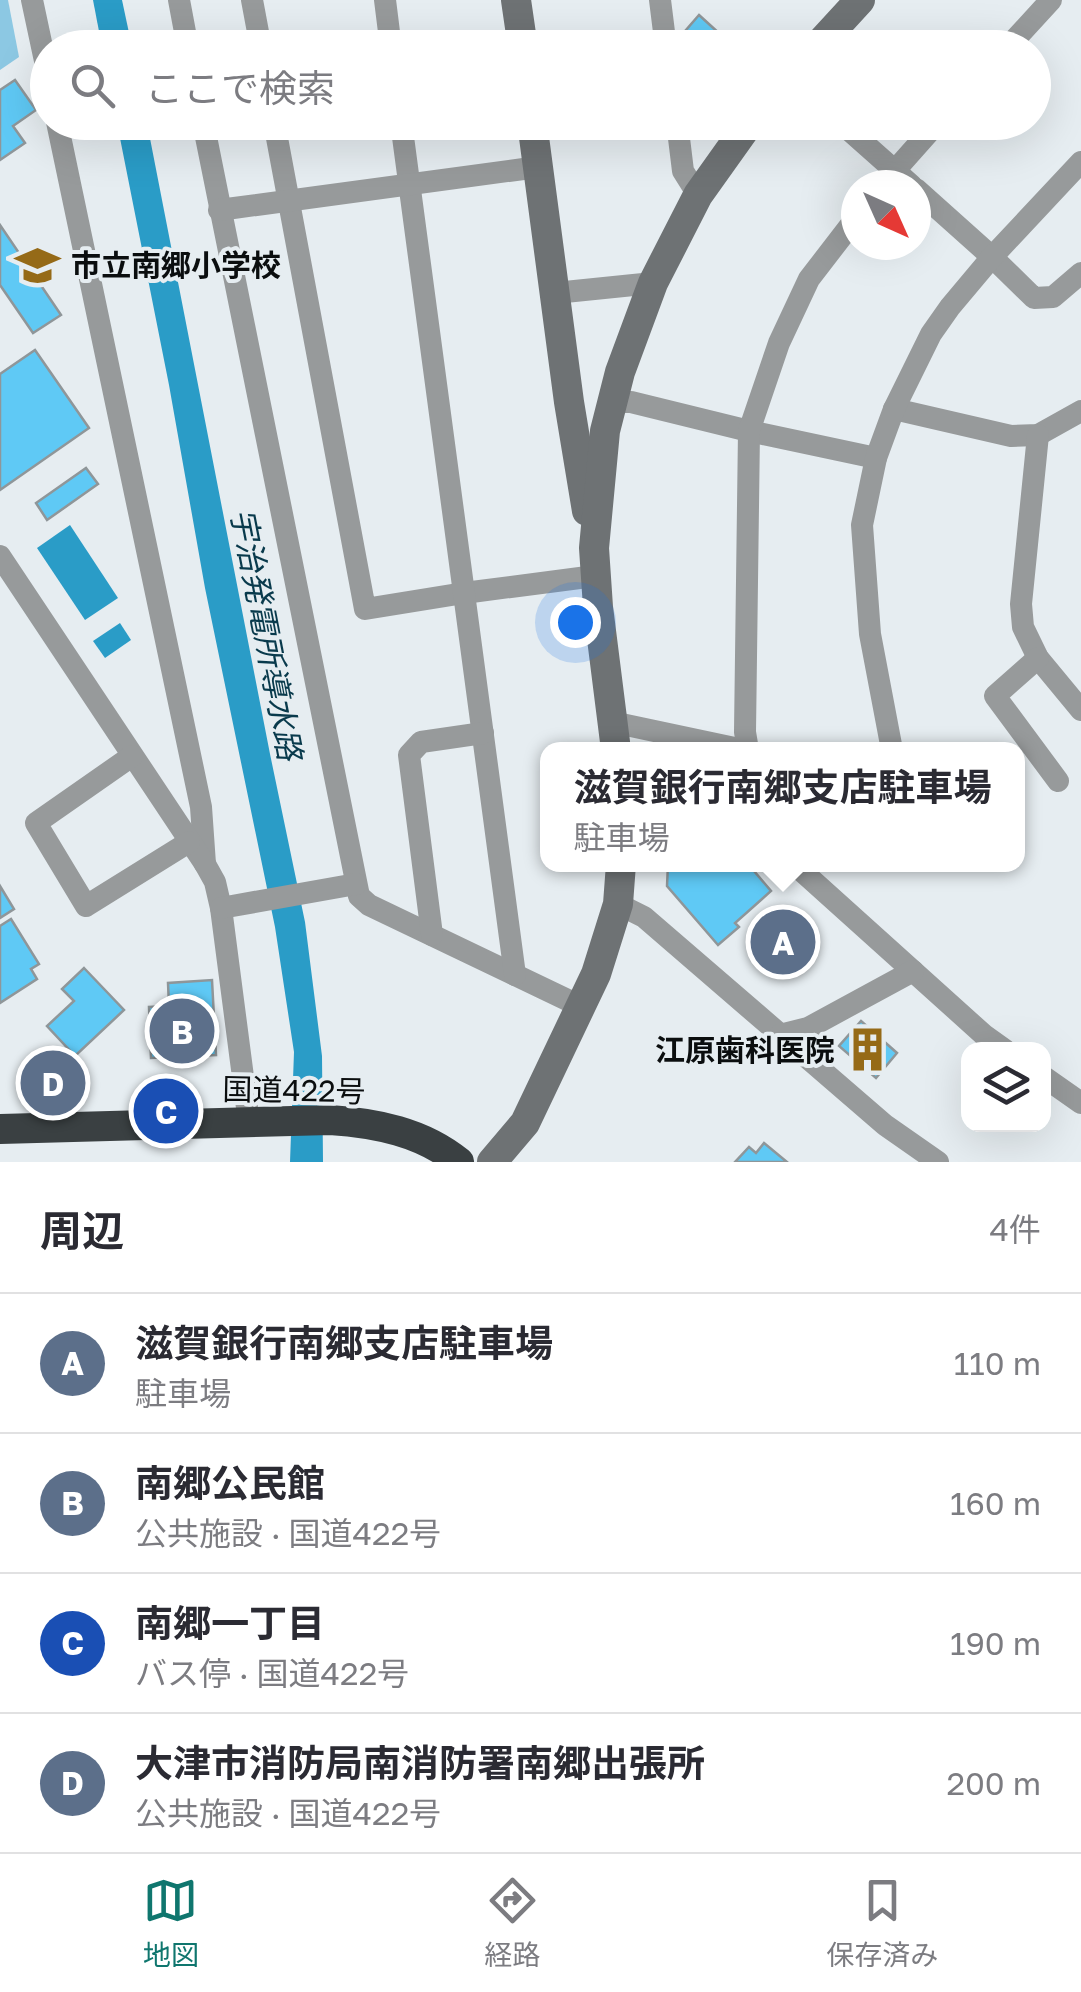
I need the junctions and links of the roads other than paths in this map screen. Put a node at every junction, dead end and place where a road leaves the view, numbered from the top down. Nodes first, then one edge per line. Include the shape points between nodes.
1 (32, 0) edge
2 (180, 0) edge
3 (252, 0) edge
4 (385, 0) edge
5 (516, 0) edge
6 (860, 0) edge
7 (1051, 0) edge
8 (38, 30) edge
9 (185, 30) edge
10 (258, 30) edge
11 (389, 30) edge
12 (520, 30) edge
13 (832, 30) edge
14 (1024, 30) edge
15 (62, 140) edge
16 (206, 140) edge
17 (277, 140) edge
18 (403, 140) edge
19 (534, 140) edge
20 (680, 140) edge
21 (737, 140) edge
22 (858, 140) edge
23 (927, 140) edge
24 (1081, 162) edge
25 (538, 168) junction
26 (889, 170) edge
27 (908, 170) edge
28 (409, 185) junction
29 (698, 195) junction
30 (289, 200) junction
31 (931, 207) edge
32 (219, 210) junction
33 (841, 237) edge
34 (992, 257) junction
35 (1081, 273) edge
36 (653, 283) junction
37 (554, 293) junction
38 (569, 402) junction
39 (612, 402) junction
40 (894, 408) junction
41 (1081, 411) edge
42 (749, 431) junction
43 (1038, 435) junction
44 (876, 458) junction
45 (0, 556) edge
46 (595, 562) junction
47 (464, 593) junction
48 (1038, 658) junction
49 (1081, 710) edge
50 (482, 732) junction
51 (614, 736) edge
52 (671, 742) edge
53 (746, 742) edge
54 (890, 742) edge
55 (132, 756) junction
56 (1058, 782) dead end
57 (188, 842) junction
58 (205, 864) junction
59 (620, 872) edge
60 (803, 872) edge
61 (356, 884) junction
62 (618, 904) junction
63 (232, 906) junction
64 (432, 935) junction
65 (913, 971) junction
66 (515, 975) junction
67 (580, 1006) junction
68 (780, 1035) junction
69 (994, 1042) edge
70 (1051, 1082) edge
71 (1081, 1103) edge
72 (249, 1123) junction
73 (0, 1129) edge
74 (459, 1162) edge
75 (492, 1162) edge
76 (938, 1162) edge

1 - 8 street
2 - 9 street
3 - 10 street
4 - 11 street
5 - 12 street
6 - 13 street
7 - 14 street
15 - 58 street via 202,807
16 - 32 street
17 - 30 street
18 - 28 street
19 - 25 street
20 - 29 street via 684,171
21 - 29 street
22 - 26 street
23 - 27 street
24 - 34 street
25 - 28 street
25 - 37 street
28 - 30 street
28 - 47 street
29 - 36 street
30 - 32 street
30 - 47 street via 365,609
31 - 34 street
32 - 61 street
33 - 42 street via 809,279 778,343
34 - 35 street via 1034,298 1053,298
34 - 40 street via 931,334
36 - 37 street
36 - 39 street
37 - 38 street
38 - 39 street via 598,408
38 - 46 street
39 - 42 street
39 - 46 street
40 - 43 street via 1011,436
40 - 44 street
41 - 43 street
42 - 44 street
42 - 53 street
43 - 48 street via 1021,604
44 - 54 street via 862,525 870,634
45 - 55 street
46 - 47 street
46 - 51 street
47 - 50 street
48 - 49 street
48 - 56 street via 995,696
50 - 64 street via 421,742 408,756
50 - 66 street
51 - 52 street
55 - 57 street
55 - 57 street via 36,823 86,906
57 - 58 street
58 - 63 street
59 - 62 street
60 - 65 street
61 - 63 street
61 - 64 street via 369,905
62 - 67 street
62 - 68 street via 644,917
63 - 72 street
64 - 66 street
65 - 68 street via 808,1028
65 - 69 street
66 - 67 street
67 - 75 street via 526,1122
68 - 76 street
70 - 71 street
72 - 73 highway, 国道422号
72 - 74 highway, 国道422号 via 362,1122 441,1148

